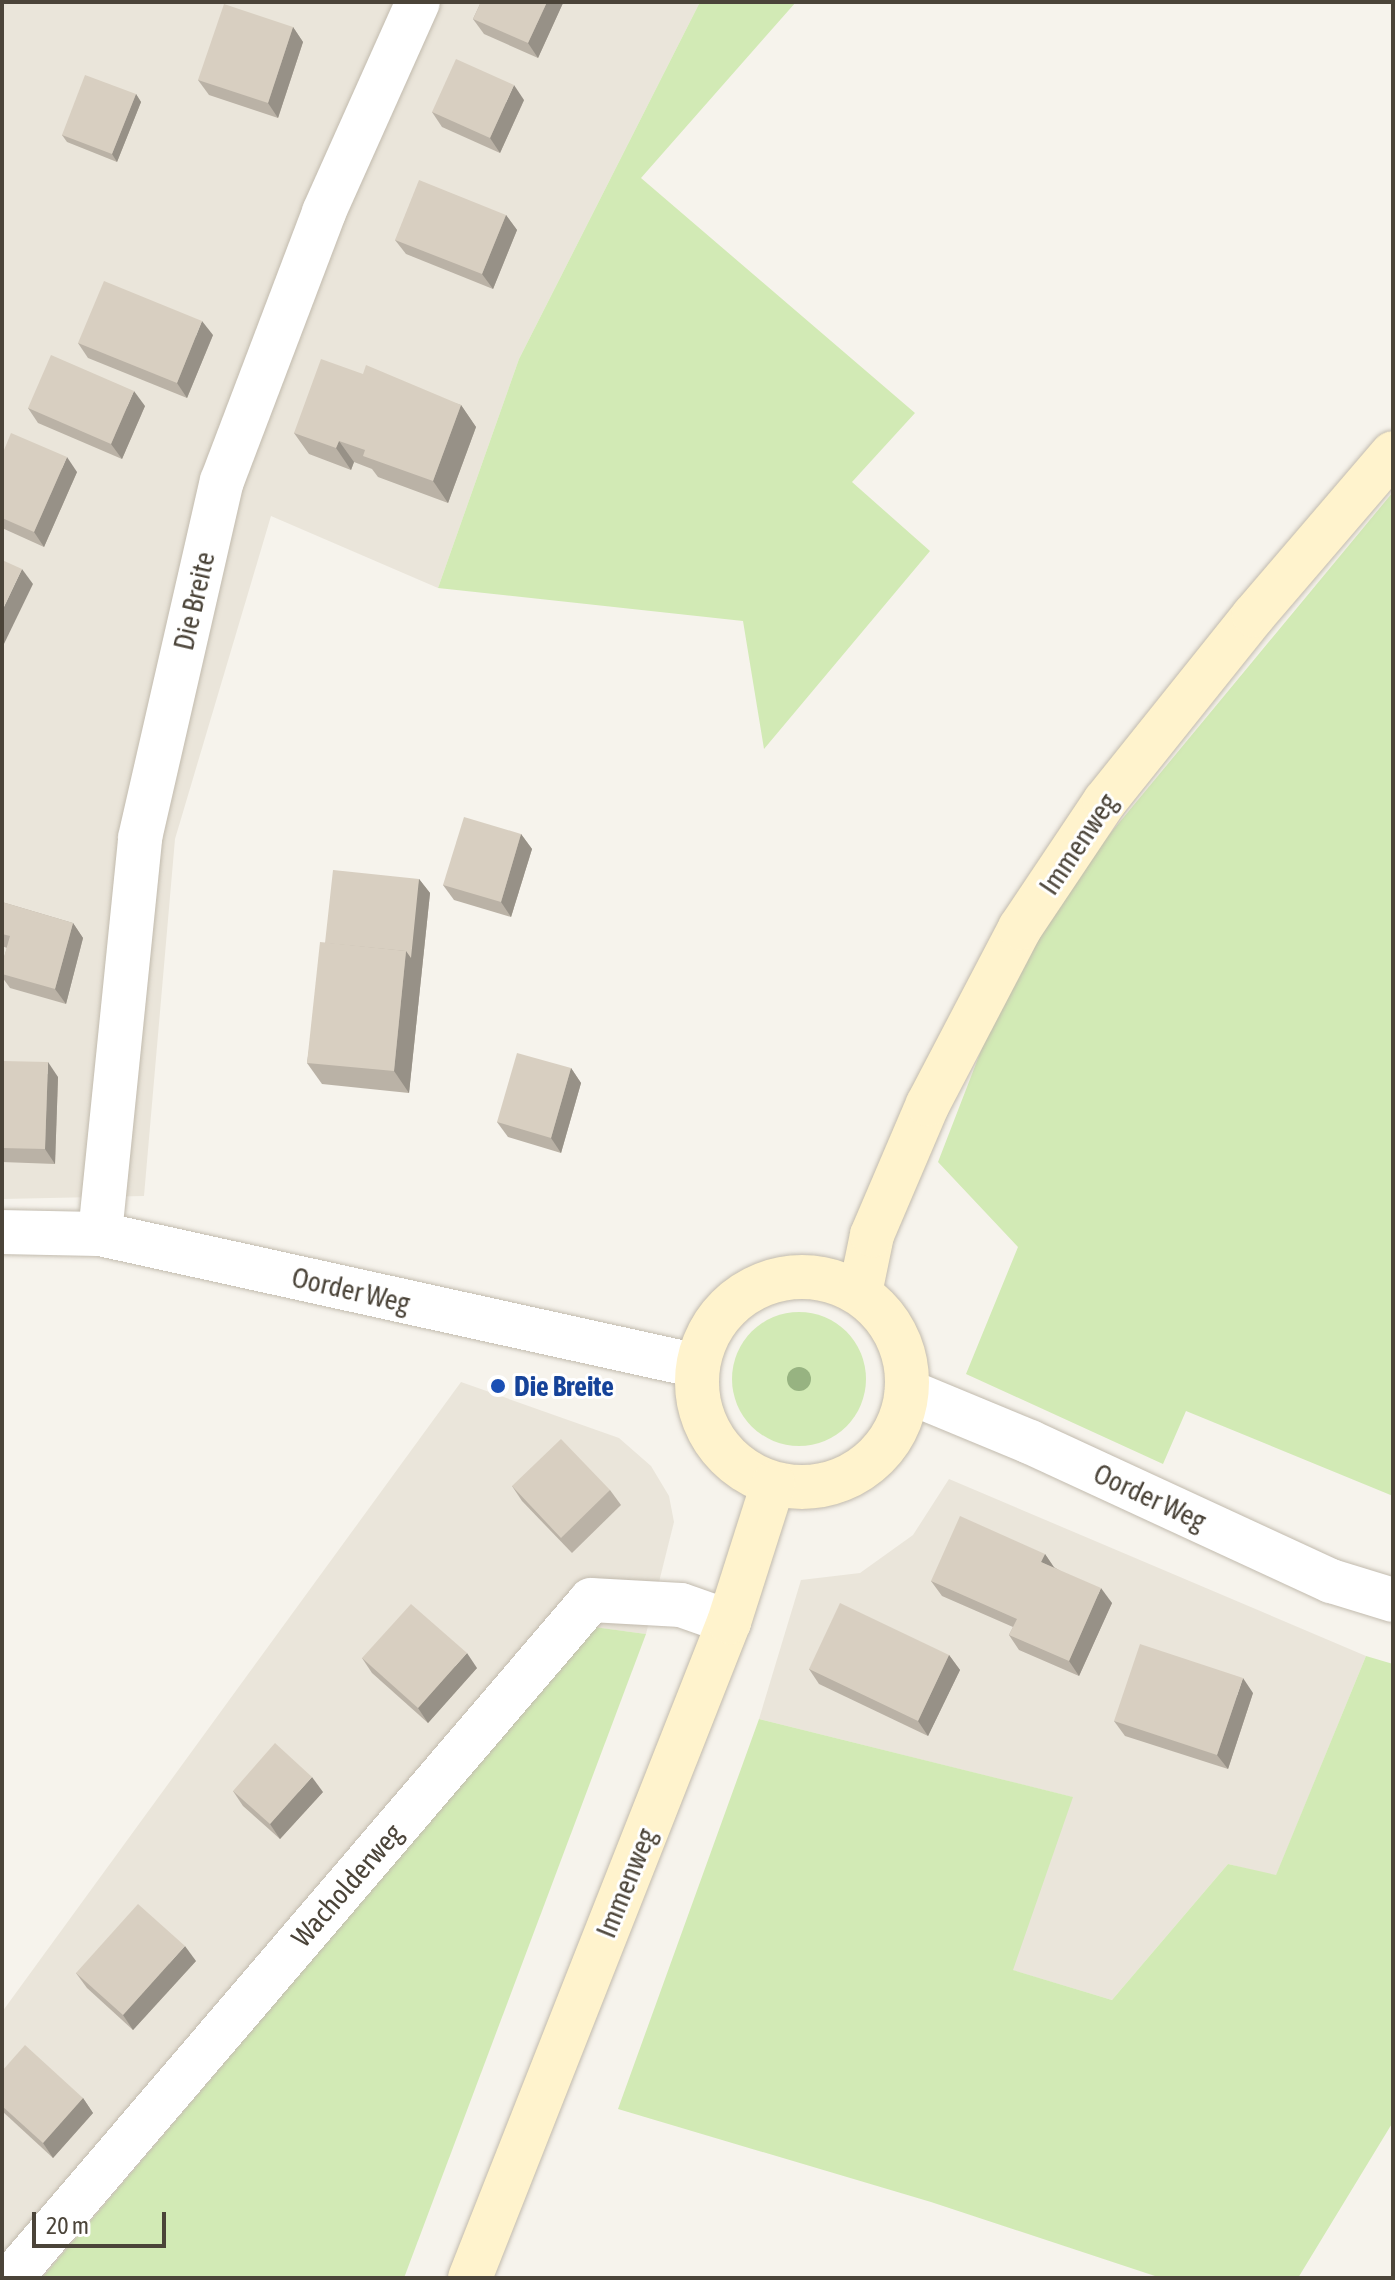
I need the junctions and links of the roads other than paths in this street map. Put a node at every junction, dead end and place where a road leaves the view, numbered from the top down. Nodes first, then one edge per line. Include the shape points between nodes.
1 (418, 2) edge
2 (1393, 453) edge
3 (2, 1232) edge
4 (100, 1234) junction
5 (860, 1293) junction
6 (698, 1366) junction
7 (907, 1391) junction
8 (773, 1484) junction
9 (1393, 1600) edge
10 (729, 1622) junction
11 (11, 2278) edge
12 (470, 2278) edge

1 - 4 street, Die Breite via 324,212 222,481 140,838
2 - 5 street, Immenweg via 1105,801 1020,928 928,1104 872,1235
3 - 4 street, Oorder Weg
4 - 6 street, Oorder Weg
5 - 6 street via 827,1278 793,1276 759,1285 722,1314 709,1332
5 - 7 street via 897,1335 906,1362
6 - 8 street via 697,1396 705,1425 744,1471
7 - 8 street via 900,1421 885,1448 862,1470 834,1483 803,1488
7 - 9 street, Oorder Weg via 1331,1581
8 - 10 street, Immenweg
10 - 11 street, Wacholderweg via 681,1605 591,1600
10 - 12 street, Immenweg

